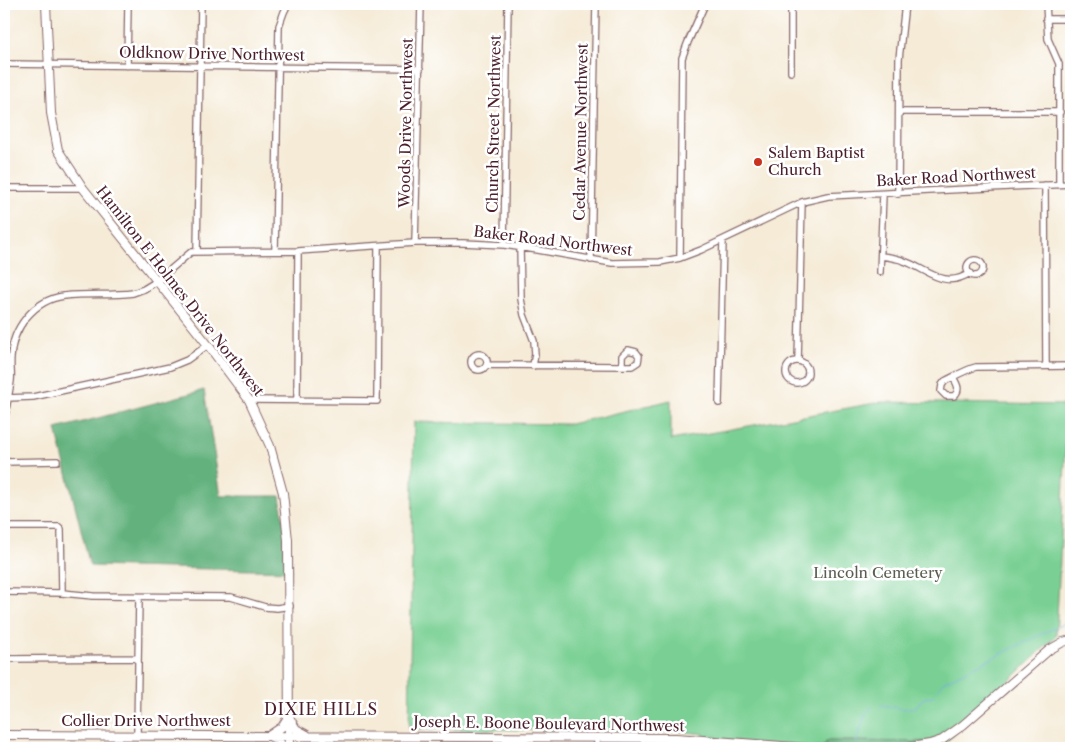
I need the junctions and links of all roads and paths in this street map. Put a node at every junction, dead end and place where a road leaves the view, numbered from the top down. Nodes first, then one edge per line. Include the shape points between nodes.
1 (46, 4) edge
2 (128, 4) edge
3 (201, 4) edge
4 (288, 4) edge
5 (421, 4) edge
6 (508, 4) edge
7 (596, 4) edge
8 (706, 4) edge
9 (791, 4) edge
10 (905, 4) edge
11 (1046, 4) edge
12 (1046, 19) junction
13 (1071, 19) edge
14 (4, 64) edge
15 (49, 65) junction
16 (127, 66) junction
17 (200, 66) junction
18 (278, 67) junction
19 (420, 68) junction
20 (791, 72) dead end
21 (899, 112) junction
22 (1060, 112) junction
23 (1059, 184) junction
24 (1071, 184) edge
25 (1045, 185) junction
26 (4, 188) edge
27 (83, 188) junction
28 (883, 194) junction
29 (898, 194) junction
30 (802, 202) junction
31 (722, 240) junction
32 (415, 243) junction
33 (378, 246) junction
34 (504, 246) junction
35 (520, 248) junction
36 (298, 251) junction
37 (197, 252) junction
38 (275, 252) junction
39 (881, 256) junction
40 (680, 258) junction
41 (591, 260) junction
42 (880, 272) dead end
43 (970, 273) dead end
44 (157, 281) junction
45 (208, 345) junction
46 (798, 361) dead end
47 (488, 365) dead end
48 (533, 366) junction
49 (622, 366) dead end
50 (1046, 366) junction
51 (1071, 366) edge
52 (954, 377) dead end
53 (7, 398) junction
54 (249, 400) junction
55 (298, 400) junction
56 (719, 403) dead end
57 (4, 422) edge
58 (57, 461) dead end
59 (4, 462) edge
60 (4, 527) edge
61 (4, 592) edge
62 (62, 593) junction
63 (138, 597) junction
64 (290, 606) junction
65 (1071, 640) edge
66 (138, 658) junction
67 (4, 659) edge
68 (289, 717) junction
69 (4, 735) edge
70 (137, 735) junction
71 (269, 736) junction
72 (288, 736) junction
73 (311, 736) junction
74 (597, 737) junction
75 (285, 748) edge
76 (291, 748) edge
77 (597, 748) edge
78 (808, 748) edge
79 (904, 748) edge

1 - 15 main road, Hamilton E Holmes Drive Northwest
2 - 16 street
3 - 17 street
4 - 18 street via 279,26
5 - 19 street, Woods Drive Northwest
6 - 34 street, Church Street Northwest
7 - 41 street, Cedar Avenue Northwest
8 - 40 street via 682,58
9 - 20 street
10 - 21 street via 899,59
11 - 12 street
12 - 13 street
12 - 22 street via 1048,39 1059,64
14 - 15 street, Oldknow Drive Northwest
15 - 16 street, Oldknow Drive Northwest
15 - 27 main road, Hamilton E Holmes Drive Northwest via 58,150
16 - 17 street, Oldknow Drive Northwest
17 - 18 street, Oldknow Drive Northwest
17 - 37 street
18 - 19 street, Oldknow Drive Northwest
18 - 38 street
19 - 32 street, Woods Drive Northwest
21 - 22 street
21 - 29 street
22 - 23 street
23 - 24 street, Baker Road Northwest
23 - 25 street, Baker Road Northwest
25 - 29 street, Baker Road Northwest
25 - 50 street
26 - 27 street
27 - 44 main road, Hamilton E Holmes Drive Northwest
28 - 29 street, Baker Road Northwest
28 - 30 street, Baker Road Northwest via 828,196
28 - 39 street
30 - 31 street, Baker Road Northwest
30 - 46 street
31 - 40 street, Baker Road Northwest
31 - 56 street
32 - 33 street, Baker Road Northwest
32 - 34 street, Baker Road Northwest
33 - 36 street, Baker Road Northwest
33 - 55 street via 377,401
34 - 35 street, Baker Road Northwest
35 - 41 street, Baker Road Northwest
35 - 48 street via 521,299 534,341
36 - 38 street, Baker Road Northwest
36 - 55 street
37 - 38 street, Baker Road Northwest
37 - 44 street via 191,252
39 - 42 street
39 - 43 street via 904,261 940,278 958,278
40 - 41 street, Baker Road Northwest via 636,264
44 - 45 main road, Hamilton E Holmes Drive Northwest
44 - 53 street via 133,293 64,296 36,308 14,340
45 - 53 street via 188,360 170,367 33,397
45 - 54 main road, Hamilton E Holmes Drive Northwest
47 - 48 street
48 - 49 street
50 - 51 street
50 - 52 street via 976,367
53 - 57 street
54 - 55 street
54 - 64 main road, Hamilton E Holmes Drive Northwest via 270,446 282,493 288,540
58 - 59 street
60 - 62 street via 61,529
61 - 62 street
62 - 63 street
63 - 64 street via 231,597 265,607
63 - 66 street
64 - 68 main road, Hamilton E Holmes Drive Northwest
65 - 79 main road via 1049,650 942,740
66 - 67 street
66 - 70 street
68 - 71 main road
68 - 72 main road, Hamilton E Holmes Drive Northwest
68 - 73 main road via 296,729
69 - 70 main road, Collier Drive Northwest
70 - 71 main road, Collier Drive Northwest
71 - 72 main road, Collier Drive Northwest
71 - 75 main road
72 - 73 main road, Joseph E. Boone Boulevard Northwest
72 - 76 main road, Hamilton E Holmes Drive Northwest
73 - 74 main road, Joseph E. Boone Boulevard Northwest
73 - 76 main road
74 - 77 street
74 - 78 main road, Joseph E. Boone Boulevard Northwest via 676,738

